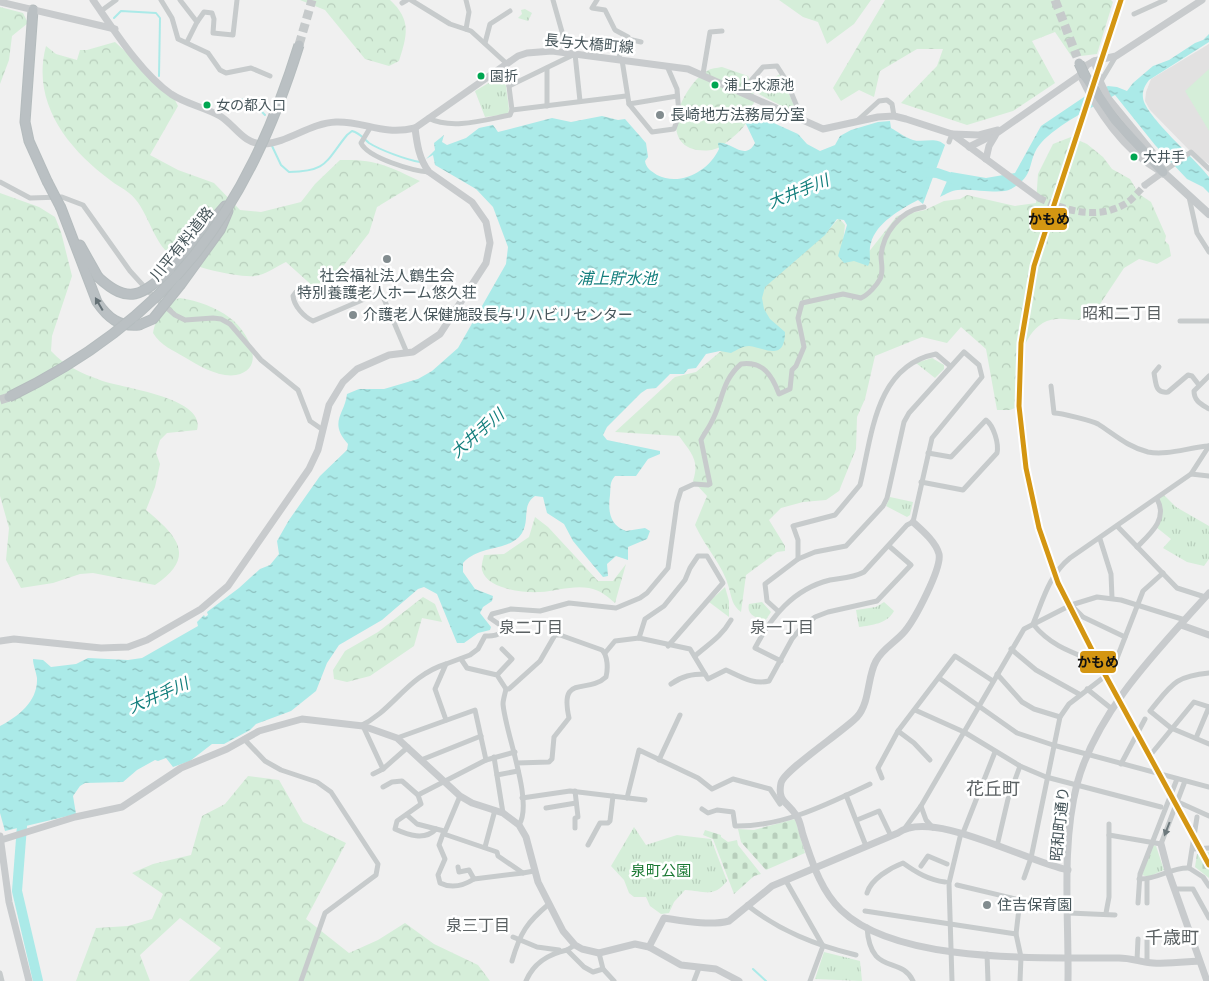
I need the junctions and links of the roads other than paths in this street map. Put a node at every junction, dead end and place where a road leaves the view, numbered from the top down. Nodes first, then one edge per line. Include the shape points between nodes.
1 (94, 0) edge
2 (116, 0) edge
3 (161, 0) edge
4 (180, 0) edge
5 (237, 0) edge
6 (411, 0) edge
7 (466, 0) edge
8 (553, 0) edge
9 (597, 0) edge
10 (1165, 0) edge
11 (1202, 0) edge
12 (0, 2) edge
13 (33, 10) junction
14 (101, 10) junction
15 (510, 11) dead end
16 (1134, 14) dead end
17 (197, 22) junction
18 (115, 29) junction
19 (466, 29) junction
20 (722, 31) dead end
21 (628, 38) junction
22 (187, 42) junction
23 (641, 42) dead end
24 (485, 43) junction
25 (298, 44) tunnel mouth
26 (572, 54) junction
27 (1116, 56) junction
28 (1080, 59) tunnel mouth
29 (620, 60) junction
30 (1094, 61) junction
31 (506, 63) junction
32 (667, 66) junction
33 (547, 68) junction
34 (703, 74) junction
35 (1084, 75) junction
36 (270, 76) dead end
37 (509, 86) junction
38 (1095, 86) junction
39 (741, 92) junction
40 (626, 96) junction
41 (677, 96) junction
42 (1102, 101) junction
43 (580, 102) junction
44 (629, 104) junction
45 (547, 106) junction
46 (512, 110) junction
47 (894, 116) junction
48 (428, 118) junction
49 (803, 122) junction
50 (856, 122) junction
51 (415, 128) junction
52 (999, 131) junction
53 (366, 133) junction
54 (950, 138) junction
55 (969, 147) junction
56 (986, 159) junction
57 (1209, 169) edge
58 (1167, 170) junction
59 (429, 172) junction
60 (0, 182) edge
61 (1145, 185) tunnel mouth
62 (1036, 195) tunnel mouth
63 (1189, 197) junction
64 (230, 204) junction
65 (924, 207) dead end
66 (63, 212) junction
67 (1209, 214) edge
68 (1208, 248) edge
69 (307, 294) dead end
70 (1180, 321) dead end
71 (1209, 321) edge
72 (407, 353) junction
73 (950, 366) junction
74 (1159, 367) dead end
75 (1209, 376) edge
76 (1199, 385) junction
77 (1051, 386) dead end
78 (9, 395) tunnel mouth
79 (1209, 409) edge
80 (323, 430) junction
81 (1209, 446) edge
82 (928, 453) junction
83 (1191, 474) junction
84 (1209, 476) edge
85 (921, 482) junction
86 (1157, 498) junction
87 (913, 522) junction
88 (1118, 526) junction
89 (1100, 539) junction
90 (889, 546) junction
91 (1137, 547) junction
92 (798, 559) junction
93 (1163, 573) junction
94 (1207, 595) edge
95 (1112, 598) junction
96 (1071, 605) junction
97 (1137, 605) junction
98 (778, 611) junction
99 (731, 620) dead end
100 (1183, 623) junction
101 (1034, 624) junction
102 (1209, 635) edge
103 (1125, 637) junction
104 (639, 638) junction
105 (0, 641) edge
106 (668, 646) junction
107 (502, 649) dead end
108 (1011, 649) junction
109 (605, 653) junction
110 (695, 656) junction
111 (461, 659) junction
112 (1091, 660) dead end
113 (781, 661) junction
114 (446, 664) junction
115 (1209, 673) edge
116 (705, 674) junction
117 (997, 674) junction
118 (497, 675) junction
119 (939, 678) junction
120 (993, 681) junction
121 (671, 684) dead end
122 (506, 689) junction
123 (1087, 689) junction
124 (1079, 694) junction
125 (1209, 707) edge
126 (978, 708) junction
127 (1112, 708) junction
128 (914, 710) junction
129 (680, 715) dead end
130 (1060, 718) junction
131 (1145, 719) dead end
132 (446, 720) junction
133 (361, 726) junction
134 (1171, 728) junction
135 (898, 731) junction
136 (964, 732) junction
137 (481, 736) junction
138 (397, 738) junction
139 (1196, 738) junction
140 (244, 739) junction
141 (1209, 744) edge
142 (1053, 745) junction
143 (408, 747) junction
144 (515, 752) junction
145 (995, 752) junction
146 (1152, 753) dead end
147 (1088, 755) junction
148 (494, 757) junction
149 (421, 760) junction
150 (486, 760) junction
151 (659, 760) junction
152 (930, 760) dead end
153 (517, 763) junction
154 (1121, 764) junction
155 (1020, 766) junction
156 (383, 769) junction
157 (518, 770) junction
158 (373, 774) dead end
159 (497, 775) junction
160 (1046, 777) junction
161 (882, 778) dead end
162 (1177, 779) junction
163 (1185, 781) junction
164 (442, 782) junction
165 (870, 784) dead end
166 (1077, 784) junction
167 (383, 787) dead end
168 (1209, 787) edge
169 (575, 791) junction
170 (418, 795) junction
171 (846, 795) junction
172 (460, 796) junction
173 (613, 796) junction
174 (522, 798) junction
175 (627, 798) junction
176 (645, 800) dead end
177 (1178, 802) junction
178 (576, 803) junction
179 (780, 804) dead end
180 (920, 806) junction
181 (546, 808) dead end
182 (1163, 808) junction
183 (702, 809) dead end
184 (495, 810) junction
185 (1174, 812) junction
186 (503, 813) junction
187 (407, 815) junction
188 (797, 816) junction
189 (1209, 816) edge
190 (1197, 817) dead end
191 (857, 820) junction
192 (1109, 824) dead end
193 (519, 825) junction
194 (575, 828) dead end
195 (905, 828) junction
196 (933, 828) junction
197 (436, 829) junction
198 (962, 833) junction
199 (444, 834) junction
200 (1109, 835) junction
201 (891, 836) junction
202 (0, 839) edge
203 (1152, 842) junction
204 (1161, 844) junction
205 (588, 845) dead end
206 (866, 846) junction
207 (997, 846) junction
208 (485, 847) junction
209 (1209, 848) edge
210 (1193, 849) junction
211 (1031, 858) junction
212 (947, 864) dead end
213 (922, 866) dead end
214 (458, 867) dead end
215 (1189, 868) junction
216 (814, 869) junction
217 (1068, 870) junction
218 (534, 871) junction
219 (1168, 871) junction
220 (522, 873) junction
221 (1024, 878) dead end
222 (474, 879) junction
223 (1139, 879) junction
224 (1147, 880) junction
225 (786, 881) junction
226 (945, 882) dead end
227 (957, 885) dead end
228 (1209, 886) edge
229 (1174, 889) junction
230 (867, 893) dead end
231 (1138, 903) dead end
232 (549, 904) junction
233 (1147, 904) dead end
234 (747, 905) junction
235 (865, 911) dead end
236 (1069, 913) junction
237 (1106, 914) junction
238 (1115, 915) dead end
239 (1209, 918) edge
240 (951, 923) junction
241 (867, 927) junction
242 (1016, 934) junction
243 (516, 939) junction
244 (1138, 939) dead end
245 (1147, 940) dead end
246 (575, 945) junction
247 (823, 946) junction
248 (649, 947) junction
249 (566, 950) junction
250 (951, 952) junction
251 (599, 953) junction
252 (986, 954) junction
253 (856, 956) dead end
254 (1021, 957) junction
255 (1069, 958) junction
256 (512, 960) dead end
257 (1137, 960) junction
258 (1199, 961) junction
259 (1146, 962) junction
260 (698, 968) junction
261 (603, 969) junction
262 (0, 973) edge
263 (2, 981) edge
264 (29, 981) edge
265 (301, 981) edge
266 (526, 981) edge
267 (614, 981) edge
268 (694, 981) edge
269 (739, 981) edge
270 (810, 981) edge
271 (913, 981) edge
272 (952, 981) edge
273 (988, 981) edge
274 (1020, 981) edge
275 (1068, 981) edge
276 (1206, 981) edge

1 - 14 street
2 - 14 street
3 - 22 street via 172,18 178,39
4 - 17 street
5 - 17 street via 233,35 213,33 212,13 204,12
6 - 19 street via 450,24
7 - 19 street via 469,12
8 - 26 street
9 - 21 street via 592,8 605,10 615,30
10 - 16 street
11 - 27 street
12 - 13 street
13 - 18 street
13 - 66 highway, bridge via 25,122 28,141
14 - 18 street
15 - 24 street via 490,24
17 - 22 street
18 - 53 street via 159,84 182,100 221,117 252,143 278,141 336,122
19 - 24 street
20 - 34 street via 710,32
21 - 23 street
21 - 29 street
22 - 36 street via 208,53 226,73 251,68
24 - 31 street
25 - 64 highway, 川平有料道路, bridge via 268,124
26 - 29 street, 長与大橋町線
26 - 31 street, 長与大橋町線 via 527,53
26 - 33 street
26 - 43 street
27 - 30 street
27 - 38 street
28 - 35 highway, bridge
29 - 32 street, 長与大橋町線
29 - 40 street
30 - 35 street via 1087,66
30 - 38 street
31 - 37 street
31 - 48 street, 長与大橋町線
32 - 34 street, 長与大橋町線
32 - 41 street
33 - 37 street
33 - 45 street
34 - 39 street, 長与大橋町線
35 - 38 highway
35 - 52 street
37 - 46 street
38 - 42 highway
39 - 49 street, 長与大橋町線
39 - 49 street via 763,67 777,66 784,75
40 - 43 street
40 - 44 street
41 - 44 street
41 - 44 street via 679,115 674,129 652,132
42 - 58 street
42 - 58 highway via 1143,152
42 - 58 street via 1124,141 1144,160
43 - 45 street
45 - 46 street
46 - 48 street via 510,116 461,123
47 - 50 street, 長与大橋町線
47 - 50 street via 892,104 888,100 879,101
47 - 54 street, 長与大橋町線
48 - 51 street, 長与大橋町線
49 - 50 street, 長与大橋町線 via 823,129
51 - 53 street
51 - 59 street via 422,161
52 - 54 street
52 - 55 street
52 - 56 street via 988,146
53 - 59 street via 361,143 366,151 415,171
54 - 55 street, 長与大橋町線
55 - 56 street, 長与大橋町線
56 - 62 street, 長与大橋町線
57 - 58 street via 1190,152
58 - 61 street
58 - 63 main road
59 - 72 street via 477,208 486,222 490,243 486,263 440,334
60 - 80 street via 30,198 62,197 83,205 130,271 150,293 185,320 213,318 230,324 261,360 298,390 310,421
63 - 67 main road
63 - 68 street via 1197,233
64 - 66 highway, bridge via 170,270 146,291 134,295 111,290 98,277
64 -> 66 highway, bridge via 220,230 181,284 153,319 139,325 120,324 104,312 86,278
64 - 78 highway, 川平有料道路, bridge via 180,267 133,314 76,356
65 - 111 street via 901,217 890,230 884,241 880,280 867,295 862,298 843,294 802,303 798,318 804,347 792,370 790,389 779,394 768,371 760,365 741,364 732,372 701,440 710,484 694,484 681,490 676,503 668,568 648,593 616,608 569,603 540,611 502,610 490,618 503,627 502,631 485,636 478,649
69 - 72 street via 296,292 294,301 306,318 313,321 381,292
70 - 71 street
72 - 80 street via 389,355 350,375 331,399
73 - 82 street via 964,352 979,365 982,377 936,431
73 - 92 street via 904,422 888,498 883,506 846,546
73 - 92 street via 936,354 921,357 912,361 894,381 879,402 860,485 835,515 793,526 798,540
74 - 76 street via 1154,373 1160,391 1168,392 1188,375
75 - 76 street
76 - 79 street via 1194,391 1196,401
77 - 81 street via 1054,413 1065,413 1096,423 1128,445 1160,454
80 - 105 street via 309,469 250,556 228,586 201,609 128,648
81 - 83 street
82 - 85 street
82 - 85 street via 951,457 986,420 991,424 998,448 963,490
83 - 84 street
83 - 86 street
85 - 87 street
86 - 88 street
86 - 91 street via 1162,507 1160,519
87 - 90 street
87 - 188 street via 936,545 940,555 938,570 906,630 876,660 861,712 786,773 781,796 784,804
88 - 89 street
88 - 91 street
89 - 95 street via 1111,574
89 - 101 street via 1060,566 1051,578
90 - 98 street via 864,572 816,584
90 - 113 street via 911,565 884,596 868,605 846,606 815,617 792,639
91 - 93 street
92 - 98 street via 765,584 767,601
93 - 94 street via 1177,588
93 - 97 street via 1143,591
94 - 100 street, 昭和町通り
95 - 96 street via 1097,597
95 - 97 street
96 - 101 street
96 - 103 street via 1083,617
97 - 100 street
97 - 103 street
98 - 113 street via 755,648
99 - 110 street via 722,635
100 - 102 street
100 - 127 street, 昭和町通り
101 - 108 street via 1024,629
101 - 112 street via 1054,645
103 - 123 street via 1108,674
104 - 106 street
104 - 106 street via 645,619 664,606 685,580 698,556 707,556 723,583
104 - 109 street via 616,641
106 - 110 street via 690,650
107 - 118 street via 512,659
108 - 117 street
108 - 124 street via 1036,670
109 - 122 street via 555,635 540,661
109 - 153 street via 606,676 596,683 582,684 568,696 569,718 554,736 552,759 549,762
110 - 116 street
111 - 114 street
111 - 118 street via 467,668
113 - 116 street via 769,681 760,683 726,670 708,679
114 - 132 street via 435,689
114 - 133 street via 426,671
115 - 134 street via 1189,675 1174,683 1150,711
116 - 121 street via 692,674
117 - 120 street
117 - 130 street via 1022,702
118 - 122 street
119 - 120 street via 954,656
119 - 126 street
119 - 128 street
120 - 126 street
122 - 144 street via 503,704
123 - 124 street
123 - 127 street
124 - 130 street
125 - 134 street via 1194,702
125 - 139 street
126 - 136 street
126 - 142 street via 1017,733
127 - 147 street, 昭和町通り
128 - 135 street
128 - 136 street
129 - 151 street
130 - 142 street
131 - 154 street
132 - 137 street via 475,710
132 - 138 street
133 - 138 street
133 - 140 street via 302,719 259,731
133 - 156 street
134 - 139 street
134 - 146 street
135 - 152 street
135 - 161 street via 878,768
136 - 145 street
136 - 180 street
137 - 149 street
137 - 150 street
138 - 143 street
139 - 141 street
140 - 202 street via 181,768 122,807
140 - 265 street via 265,761 317,782 331,792 378,864 376,875 325,913
142 - 147 street
142 - 160 street
143 - 149 street
143 - 156 street
144 - 148 street
144 - 153 street
145 - 155 street
145 - 198 street
147 - 154 street
147 - 166 street, 昭和町通り
148 - 150 street
148 - 159 street
149 - 164 street
150 - 164 street
151 - 175 street via 639,750
151 - 179 street via 698,778 712,789 733,779 770,789
153 - 157 street
154 - 162 street
155 - 160 street
155 - 207 street
156 - 158 street
157 - 159 street
157 - 174 street
159 - 186 street
160 - 166 street
160 - 211 street
162 - 163 street
162 - 182 street
163 - 168 street
163 - 177 street
164 - 170 street
164 - 172 street
165 - 171 street
166 - 182 street
166 - 217 street, 昭和町通り
167 - 170 street via 402,780
169 - 173 street
169 - 174 street
169 - 178 street
170 - 187 street via 421,804
171 - 188 street
171 - 191 street
172 - 184 street
172 - 199 street
173 - 175 street
173 - 205 street via 610,821 600,824
174 - 193 street via 524,814
175 - 176 street
177 - 185 street
177 - 189 street
178 - 181 street
178 - 194 street via 578,817 574,818
180 - 195 street
180 - 196 street
182 - 185 street
182 - 203 street
183 - 188 street via 708,813 717,810 733,812 735,826 766,824
184 - 186 street
184 - 208 street
185 -> 204 street
186 - 193 street
187 - 197 street via 417,824
187 - 197 street via 397,821 396,829 410,836 429,835
188 - 216 street
190 - 210 street
191 - 201 street via 879,811
191 - 206 street
192 - 200 street
193 - 218 street via 526,837
195 - 196 street
195 - 201 street
196 - 198 street
197 - 199 street via 444,831
198 - 207 street
198 - 240 street via 949,883
199 - 208 street
199 - 222 street via 440,840 440,850 445,859 438,874 440,883 462,886
200 - 203 street
200 - 237 street
201 - 206 street
202 - 264 street via 9,902
203 - 204 street
203 - 223 street
204 - 219 street
206 - 216 street
207 - 211 street
208 - 220 street via 497,852
209 - 210 street
210 - 215 street
211 - 217 street
211 - 221 street
212 - 213 street via 928,856
214 - 222 street via 459,872 469,870
215 - 219 street
215 - 228 street
216 - 225 street
216 - 241 street via 840,909
217 - 236 street, 昭和町通り
218 - 220 street
218 - 232 street
219 - 224 street
219 - 229 street
220 - 222 street
223 - 224 street
223 - 231 street
224 - 233 street
225 - 234 street via 763,892
225 - 247 street
226 - 230 street via 934,881 903,863 892,867 869,887
227 - 242 street via 1020,900
229 - 239 street via 1193,889
229 - 258 street
232 - 243 street via 528,921
232 - 246 street via 563,931
234 - 247 street via 783,930
234 - 248 street via 737,916 722,923 664,918
235 - 240 street
236 - 237 street
236 - 255 street, 昭和町通り
237 - 238 street
240 - 242 street
240 - 250 street
241 - 250 street via 899,942
241 - 271 street via 870,949 877,959 902,970
242 - 254 street
243 - 249 street via 537,947
243 - 256 street
244 - 257 street
245 - 259 street
246 - 249 street
246 - 251 street
247 - 253 street
247 - 270 street
248 - 251 street via 628,945
248 - 260 street via 681,965
249 - 261 street via 593,972
249 - 266 street via 548,955 531,970
250 - 252 street
250 - 272 street
251 - 261 street
252 - 254 street
252 - 273 street
254 - 255 street
254 - 274 street
255 - 257 street
255 - 275 street, 昭和町通り
257 - 259 street
258 - 259 street
258 - 276 street
260 - 268 street
260 - 269 street via 716,969
261 - 267 street
262 - 263 street

